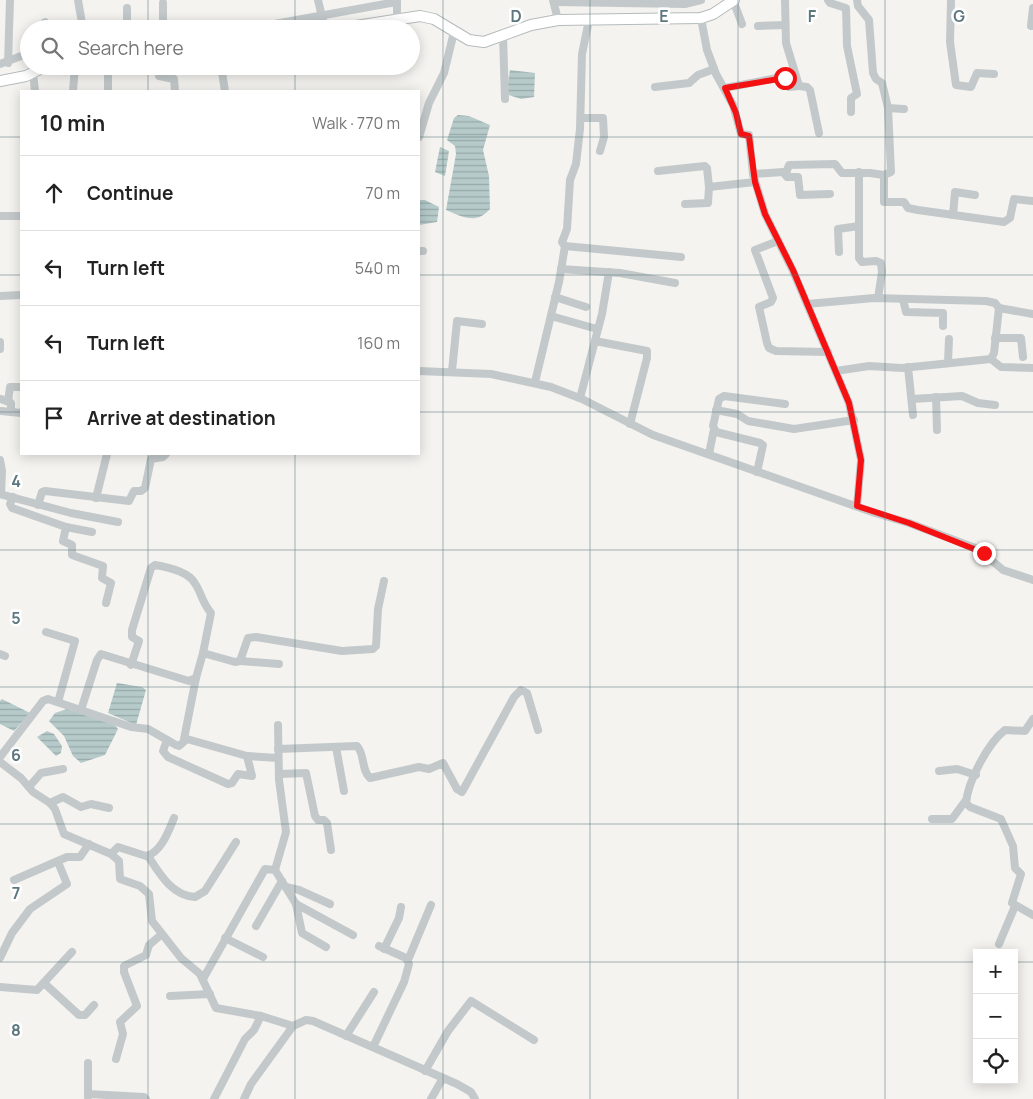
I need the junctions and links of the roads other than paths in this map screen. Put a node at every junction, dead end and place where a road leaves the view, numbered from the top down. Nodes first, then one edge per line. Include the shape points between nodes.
1 (10, 0) edge
2 (78, 0) edge
3 (318, 0) edge
4 (700, 0) edge
5 (734, 0) edge
6 (785, 0) edge
7 (828, 0) edge
8 (857, 0) edge
9 (951, 0) edge
10 (163, 3) dead end
11 (396, 7) edge
12 (126, 8) dead end
13 (1033, 8) edge
14 (555, 9) edge
15 (702, 18) junction
16 (81, 20) edge
17 (127, 20) edge
18 (163, 20) edge
19 (323, 20) edge
20 (333, 20) edge
21 (361, 20) edge
22 (589, 20) junction
23 (742, 24) dead end
24 (785, 25) junction
25 (758, 26) dead end
26 (1031, 26) dead end
27 (454, 32) junction
28 (503, 35) junction
29 (20, 57) edge
30 (4, 64) edge
31 (714, 70) junction
32 (994, 74) dead end
33 (25, 75) edge
34 (33, 75) edge
35 (74, 75) edge
36 (108, 75) edge
37 (159, 75) edge
38 (223, 75) edge
39 (0, 81) edge
40 (799, 86) junction
41 (655, 87) dead end
42 (725, 88) junction
43 (35, 90) edge
44 (73, 90) edge
45 (108, 90) edge
46 (175, 90) edge
47 (226, 90) edge
48 (505, 99) dead end
49 (888, 108) junction
50 (904, 109) dead end
51 (852, 112) dead end
52 (581, 118) junction
53 (819, 133) dead end
54 (420, 134) edge
55 (600, 151) dead end
56 (658, 171) dead end
57 (859, 172) junction
58 (786, 173) junction
59 (753, 174) junction
60 (884, 176) junction
61 (755, 182) junction
62 (709, 187) junction
63 (830, 194) dead end
64 (975, 195) dead end
65 (1033, 201) edge
66 (686, 204) dead end
67 (953, 215) junction
68 (0, 216) edge
69 (20, 216) edge
70 (859, 226) junction
71 (778, 241) junction
72 (565, 246) junction
73 (839, 252) dead end
74 (680, 257) dead end
75 (561, 269) junction
76 (609, 272) junction
77 (675, 283) dead end
78 (20, 295) edge
79 (0, 296) edge
80 (555, 297) junction
81 (878, 298) junction
82 (903, 299) junction
83 (808, 304) junction
84 (586, 307) dead end
85 (999, 308) junction
86 (1033, 314) edge
87 (551, 316) junction
88 (482, 324) dead end
89 (943, 326) dead end
90 (598, 330) junction
91 (996, 338) junction
92 (948, 339) dead end
93 (595, 341) junction
94 (0, 342) edge
95 (0, 349) edge
96 (828, 352) junction
97 (1023, 357) dead end
98 (991, 359) junction
99 (948, 362) junction
100 (908, 367) junction
101 (1033, 368) edge
102 (420, 371) edge
103 (452, 371) junction
104 (836, 371) junction
105 (535, 382) junction
106 (20, 387) edge
107 (580, 398) junction
108 (936, 398) junction
109 (3, 399) edge
110 (912, 399) junction
111 (785, 404) dead end
112 (995, 405) dead end
113 (716, 410) junction
114 (11, 412) junction
115 (1, 413) edge
116 (20, 413) edge
117 (913, 415) dead end
118 (854, 420) junction
119 (630, 424) junction
120 (714, 429) junction
121 (937, 430) dead end
122 (709, 454) junction
123 (107, 455) edge
124 (165, 455) edge
125 (0, 460) edge
126 (757, 472) junction
127 (0, 494) edge
128 (12, 497) junction
129 (96, 498) junction
130 (38, 505) junction
131 (857, 506) junction
132 (118, 522) dead end
133 (66, 527) junction
134 (92, 532) dead end
135 (1033, 580) edge
136 (384, 581) dead end
137 (106, 603) dead end
138 (46, 632) dead end
139 (203, 654) junction
140 (240, 661) junction
141 (279, 664) dead end
142 (131, 665) junction
143 (196, 678) junction
144 (58, 702) junction
145 (81, 710) junction
146 (1033, 720) edge
147 (278, 725) dead end
148 (538, 730) dead end
149 (167, 740) junction
150 (184, 740) junction
151 (336, 747) junction
152 (278, 749) junction
153 (247, 756) junction
154 (0, 757) edge
155 (278, 758) junction
156 (0, 762) edge
157 (63, 769) dead end
158 (939, 771) dead end
159 (279, 774) junction
160 (976, 775) junction
161 (29, 787) junction
162 (344, 791) dead end
163 (966, 800) junction
164 (50, 803) junction
165 (109, 808) dead end
166 (174, 818) dead end
167 (932, 818) dead end
168 (236, 842) dead end
169 (89, 844) junction
170 (331, 850) dead end
171 (111, 854) junction
172 (148, 856) junction
173 (58, 862) junction
174 (275, 870) junction
175 (14, 880) dead end
176 (284, 884) junction
177 (296, 904) junction
178 (330, 904) dead end
179 (431, 904) dead end
180 (1015, 906) junction
181 (401, 907) dead end
182 (1033, 914) edge
183 (256, 926) dead end
184 (162, 934) junction
185 (353, 935) dead end
186 (226, 938) junction
187 (999, 944) dead end
188 (326, 947) dead end
189 (72, 952) dead end
190 (263, 957) dead end
191 (0, 958) edge
192 (408, 960) junction
193 (203, 979) junction
194 (44, 983) junction
195 (0, 987) edge
196 (374, 992) dead end
197 (210, 994) junction
198 (170, 996) dead end
199 (94, 1006) dead end
200 (261, 1016) junction
201 (293, 1026) junction
202 (346, 1036) junction
203 (534, 1040) dead end
204 (373, 1047) junction
205 (116, 1059) dead end
206 (88, 1062) dead end
207 (425, 1071) junction
208 (443, 1078) junction
209 (88, 1097) edge
210 (215, 1098) edge
211 (146, 1099) edge
212 (244, 1099) edge
213 (431, 1099) edge
214 (476, 1099) edge

1 - 30 street
2 - 16 street
3 - 19 street
4 - 14 street via 685,4
5 - 15 main road
5 - 23 street
6 - 24 street
7 - 51 street via 846,8 847,46 857,94 851,98
8 - 49 street via 869,20 873,73 882,83
9 - 32 street via 949,35 956,85 971,87 977,73
10 - 18 street
11 - 20 street
11 - 21 main road
11 - 27 main road via 426,17
12 - 17 street
13 - 26 street
14 - 22 main road
14 - 28 main road via 532,25
15 - 22 main road
15 - 31 street via 704,38
22 - 52 street via 582,54
24 - 25 street
24 - 40 street via 787,48
27 - 28 main road via 476,42
27 - 54 street via 444,73 429,103
28 - 48 street
29 - 30 street
31 - 41 street via 698,74 690,82
31 - 42 street
33 - 39 main road
34 - 43 street
35 - 44 street
36 - 45 street
37 - 46 street via 174,79
38 - 47 street
40 - 42 street via 788,87 782,76
40 - 53 street via 808,86 810,90
42 - 59 street via 736,113 739,131 749,136
49 - 50 street
49 - 60 street via 891,172
52 - 55 street via 603,118 604,137
52 - 72 street via 576,164 571,174 567,229 562,242
56 - 62 street via 706,166
57 - 58 street via 840,172 836,164 792,164 787,166
57 - 60 street
57 - 70 street
58 - 59 street
58 - 63 street via 787,177 798,177 800,195
59 - 61 street
60 - 67 street via 884,202 904,202 908,208
61 - 62 street
61 - 71 street
62 - 66 street via 708,203
64 - 67 street via 955,192
65 - 67 street via 1014,199 1007,222
68 - 69 street
70 - 73 street via 838,229
70 - 81 street via 859,258 866,262 878,261 882,266
71 - 83 street
71 - 96 street via 755,250 773,298 759,306 769,348 776,351
72 - 74 street
72 - 75 street
75 - 76 street
75 - 80 street
76 - 77 street
76 - 90 street
78 - 79 street
80 - 84 street
80 - 87 street
81 - 82 street
81 - 83 street
82 - 85 street via 986,300
82 - 89 street via 906,312 943,313
83 - 96 street
85 - 86 street
85 - 91 street
87 - 90 street
87 - 105 street
88 - 103 street via 457,321
90 - 93 street
91 - 97 street via 1021,338
91 - 98 street
92 - 99 street
93 - 107 street
93 - 119 street via 646,351
94 - 95 street
96 - 104 street
98 - 99 street
98 - 101 street via 1001,366
99 - 100 street
100 - 104 street via 869,366
100 - 110 street
102 - 103 street
103 - 105 street
104 - 118 street
105 - 107 street
106 - 109 street via 10,387
107 - 119 street
108 - 110 street
108 - 112 street via 962,396 978,403
108 - 121 street
109 - 114 street via 12,404
109 - 115 street
110 - 117 street
111 - 113 street via 724,396 719,399
113 - 118 street via 737,414 748,421 794,429
113 - 120 street
114 - 115 street
114 - 116 street
118 - 131 street via 861,460
119 - 122 street
120 - 122 street
120 - 126 street via 719,434 762,444
122 - 126 street
123 - 129 street
124 - 129 street via 151,459 145,488 134,491 129,501
125 - 127 street
126 - 131 street
127 - 128 street
128 - 130 street
128 - 133 street via 12,508
129 - 130 street via 45,490
130 - 132 street
131 - 135 street via 978,549 1003,570
133 - 134 street
133 - 137 street via 63,541 72,546 72,555 103,566 102,578 111,583
136 - 140 street via 375,648 342,651 252,637 246,642
138 - 144 street via 75,641
139 - 140 street
139 - 142 street via 211,613 203,604 195,583 181,573 155,565 151,568 132,630 132,637 138,641
139 - 143 street
140 - 141 street
142 - 143 street via 182,680 193,681
142 - 145 street via 101,654 98,656
143 - 150 street
144 - 145 street
144 - 154 street via 42,701
145 - 149 street via 131,727 148,729
146 - 160 street via 1025,732 1009,730 1001,734 988,750
147 - 152 street
148 - 151 street via 527,692 522,690 514,697 462,792 457,789 443,763 429,770 419,767 370,778 359,747
149 - 150 street via 179,746
149 - 153 street via 163,751 168,757 228,784 238,774 252,776
150 - 153 street
151 - 152 street
151 - 162 street
152 - 155 street
153 - 155 street
155 - 159 street
156 - 161 street
157 - 161 street via 41,773
158 - 160 street via 957,769
159 - 170 street via 308,774 315,816 327,823
159 - 174 street via 286,832
160 - 163 street
161 - 164 street
163 - 167 street via 952,819
163 - 180 street via 970,807 999,817 1011,840 1015,868 1021,874 1012,898
164 - 165 street via 63,797 83,808 92,804
164 - 169 street via 64,834
166 - 172 street via 167,835
168 - 172 street via 205,891 195,897 168,885
169 - 171 street
169 - 173 street via 82,856 67,857
171 - 172 street via 118,847
171 - 184 street via 119,862 120,879 140,886 149,894 150,916
173 - 175 street
173 - 191 street via 67,884 30,909 12,932
174 - 176 street
174 - 186 street via 265,869 262,872
176 - 177 street
176 - 178 street
176 - 183 street
177 - 185 street
177 - 188 street via 302,933
179 - 192 street
180 - 182 street
180 - 187 street
181 - 192 street via 399,918 382,948
184 - 193 street
184 - 205 street via 149,945 146,955 124,966 137,1006 120,1022 123,1034
186 - 190 street
186 - 193 street
189 - 194 street
192 - 204 street via 404,982
193 - 197 street
194 - 195 street via 37,990
194 - 199 street via 79,1015 85,1015
196 - 202 street
197 - 198 street
197 - 200 street via 216,1008
200 - 201 street
200 - 210 street via 244,1040
201 - 202 street via 306,1020 313,1021
201 - 212 street via 251,1084
202 - 204 street
203 - 207 street via 471,1001 448,1031
204 - 207 street
206 - 209 street
207 - 208 street
208 - 213 street
208 - 214 street via 471,1092
209 - 211 street

